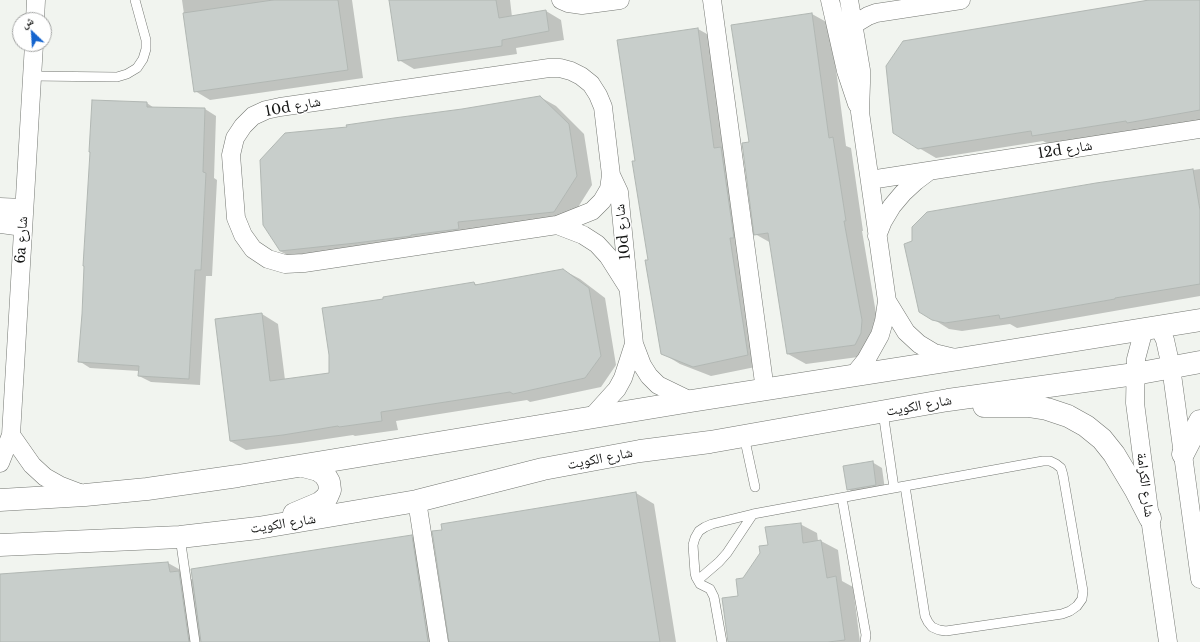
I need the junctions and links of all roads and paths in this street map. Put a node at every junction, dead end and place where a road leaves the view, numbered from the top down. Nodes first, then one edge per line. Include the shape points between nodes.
1 (36, 0) edge
2 (136, 0) edge
3 (561, 0) edge
4 (620, 0) edge
5 (712, 0) edge
6 (830, 0) edge
7 (849, 0) edge
8 (961, 0) edge
9 (35, 12) edge
10 (853, 25) junction
11 (34, 52) edge
12 (32, 76) junction
13 (860, 112) junction
14 (1200, 129) edge
15 (930, 171) junction
16 (612, 175) junction
17 (870, 180) junction
18 (0, 207) edge
19 (24, 208) junction
20 (0, 224) edge
21 (557, 225) junction
22 (23, 227) junction
23 (877, 236) junction
24 (629, 290) junction
25 (886, 301) junction
26 (1200, 320) edge
27 (1152, 328) junction
28 (634, 344) junction
29 (959, 359) junction
30 (1200, 362) edge
31 (1171, 367) junction
32 (1135, 374) junction
33 (853, 376) junction
34 (766, 390) junction
35 (948, 400) junction
36 (691, 401) junction
37 (883, 412) junction
38 (590, 419) junction
39 (1200, 421) edge
40 (11, 435) junction
41 (744, 436) junction
42 (1183, 454) junction
43 (0, 463) edge
44 (303, 466) junction
45 (905, 486) junction
46 (755, 488) dead end
47 (894, 488) junction
48 (85, 495) junction
49 (842, 498) junction
50 (0, 500) edge
51 (416, 501) junction
52 (758, 511) junction
53 (1150, 518) junction
54 (258, 528) junction
55 (180, 537) junction
56 (0, 545) edge
57 (698, 580) junction
58 (1200, 580) edge
59 (195, 642) edge
60 (439, 642) edge
61 (722, 642) edge
62 (865, 642) edge
63 (1168, 642) edge

1 - 9 street
2 - 12 lane via 146,40 143,59 137,68 117,76
3 - 4 street via 568,4 582,5
5 - 34 street
6 - 13 street via 846,71
7 - 10 street
8 - 10 street via 876,13
10 - 13 street via 861,70
11 - 12 street, 6a شارع
12 - 19 street, 6a شارع
13 - 17 street
14 - 15 street, 12d شارع
15 - 17 street, 12d شارع
15 - 23 street, 12d شارع via 896,202 883,221
16 - 21 street, 10d شارع via 609,189 592,211
16 - 21 street, 10d شارع via 603,107 598,95 591,84 581,76 560,68 266,110 253,116 235,138 231,155 236,218 243,235 253,249 268,259 285,264
16 - 24 street, 10d شارع via 619,192
17 - 23 street
18 - 19 street
19 - 22 street, 6a شارع
20 - 22 street
21 - 24 street, 10d شارع via 597,244 608,256
22 - 40 street, 6a شارع
23 - 25 street
24 - 28 street, 10d شارع
25 - 29 street via 906,332 919,344 934,353
25 - 33 street via 880,335 866,360
26 - 27 main road
27 - 29 main road
27 - 31 street via 1164,340
27 - 32 street, شارع الكرامة via 1136,359
28 - 36 street, 10d شارع via 642,365 658,385
28 - 38 street, 10d شارع via 617,389
29 - 33 main road
30 - 31 main road, شارع الكويت
31 - 32 main road, شارع الكويت
31 - 42 street
32 - 35 main road, شارع الكويت
32 - 53 street, شارع الكرامة via 1135,403
33 - 34 main road
34 - 36 main road
35 - 37 main road, شارع الكويت
35 - 53 main road via 990,407 1028,406 1047,409 1086,426 1102,439 1114,454
36 - 38 main road
37 - 41 main road, شارع الكويت
37 - 47 lane
38 - 44 main road
39 - 42 main road
40 - 43 street, 6a شارع
40 - 48 street via 32,465 45,477
41 - 46 lane
41 - 51 main road, شارع الكويت via 640,451 543,469
42 - 58 street
44 - 48 main road via 193,483
44 - 54 main road via 325,474 330,490 327,497 320,503
45 - 45 lane via 925,616 932,627 946,631 1062,614 1070,612 1082,599 1083,591 1063,475 1061,468 1056,464 1043,461
45 - 47 lane
47 - 49 lane
48 - 50 main road
49 - 52 lane
49 - 62 lane
51 - 54 main road, شارع الكويت
51 - 60 street
52 - 57 lane via 727,553
52 - 57 lane via 712,524 699,531 693,545
53 - 63 street, شارع الكرامة
54 - 55 main road, شارع الكويت
55 - 56 main road, شارع الكويت
55 - 59 lane
57 - 61 lane via 710,589 714,597

